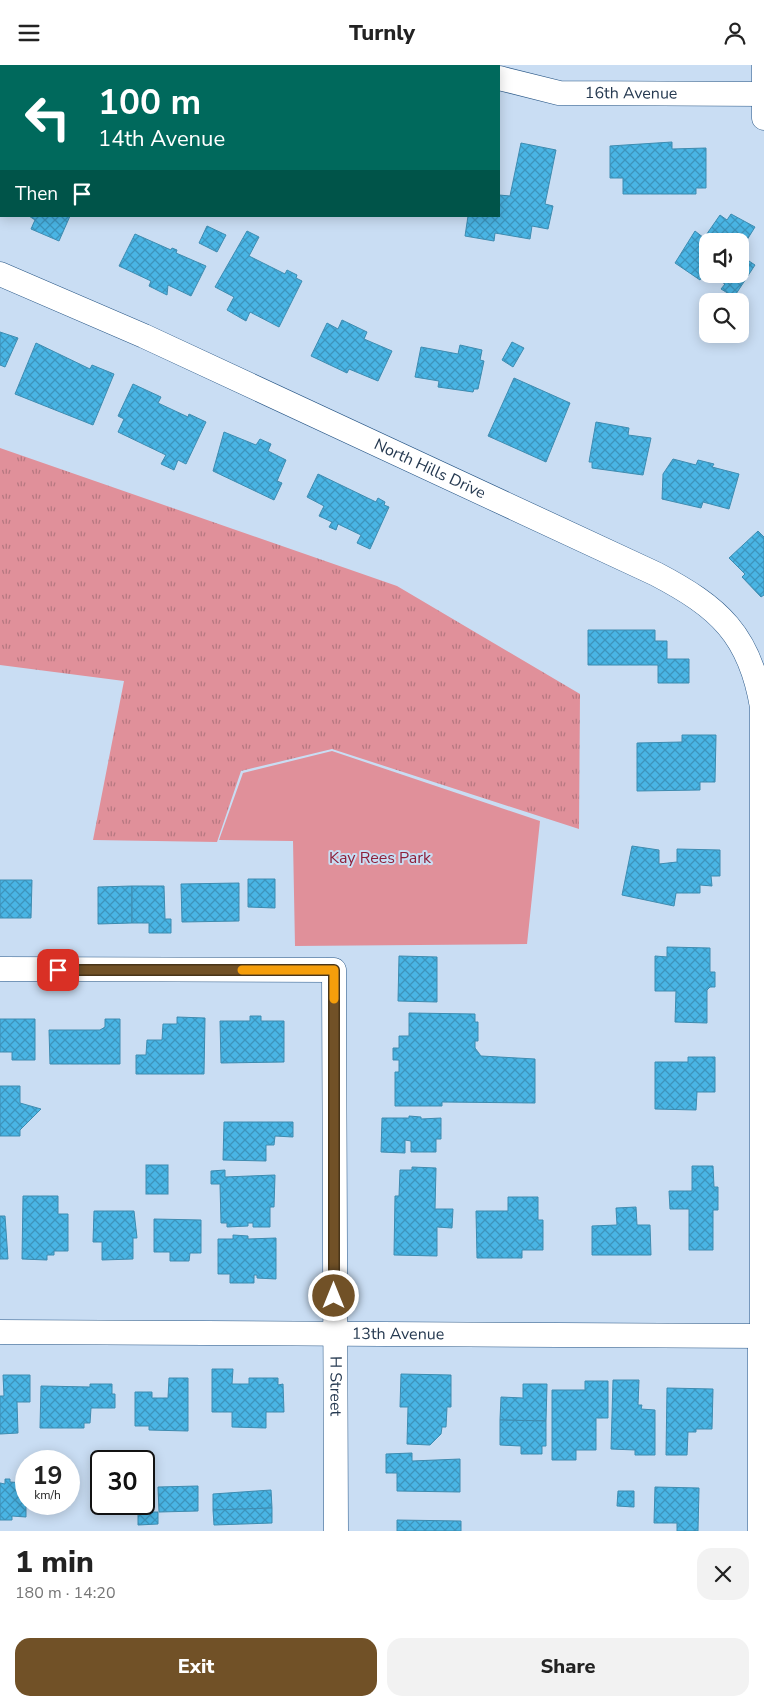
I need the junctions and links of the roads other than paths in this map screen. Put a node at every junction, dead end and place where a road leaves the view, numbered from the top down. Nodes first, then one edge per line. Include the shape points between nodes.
1 (764, 65) edge
2 (500, 78) edge
3 (764, 95) edge
4 (764, 118) edge
5 (0, 274) edge
6 (764, 751) edge
7 (0, 969) edge
8 (0, 1332) edge
9 (334, 1334) junction
10 (763, 1336) edge
11 (336, 1531) edge
12 (762, 1531) edge

1 - 3 street
2 - 3 street, 16th Avenue via 559,93
3 - 4 street
5 - 6 street, North Hills Drive via 153,340 656,574 699,598 734,632 747,654 757,680 762,707
6 - 10 street, North Hills Drive
7 - 9 street, H Street via 334,970
8 - 9 street, 13th Avenue
9 - 10 street, 13th Avenue
9 - 11 street, H Street
10 - 12 street

